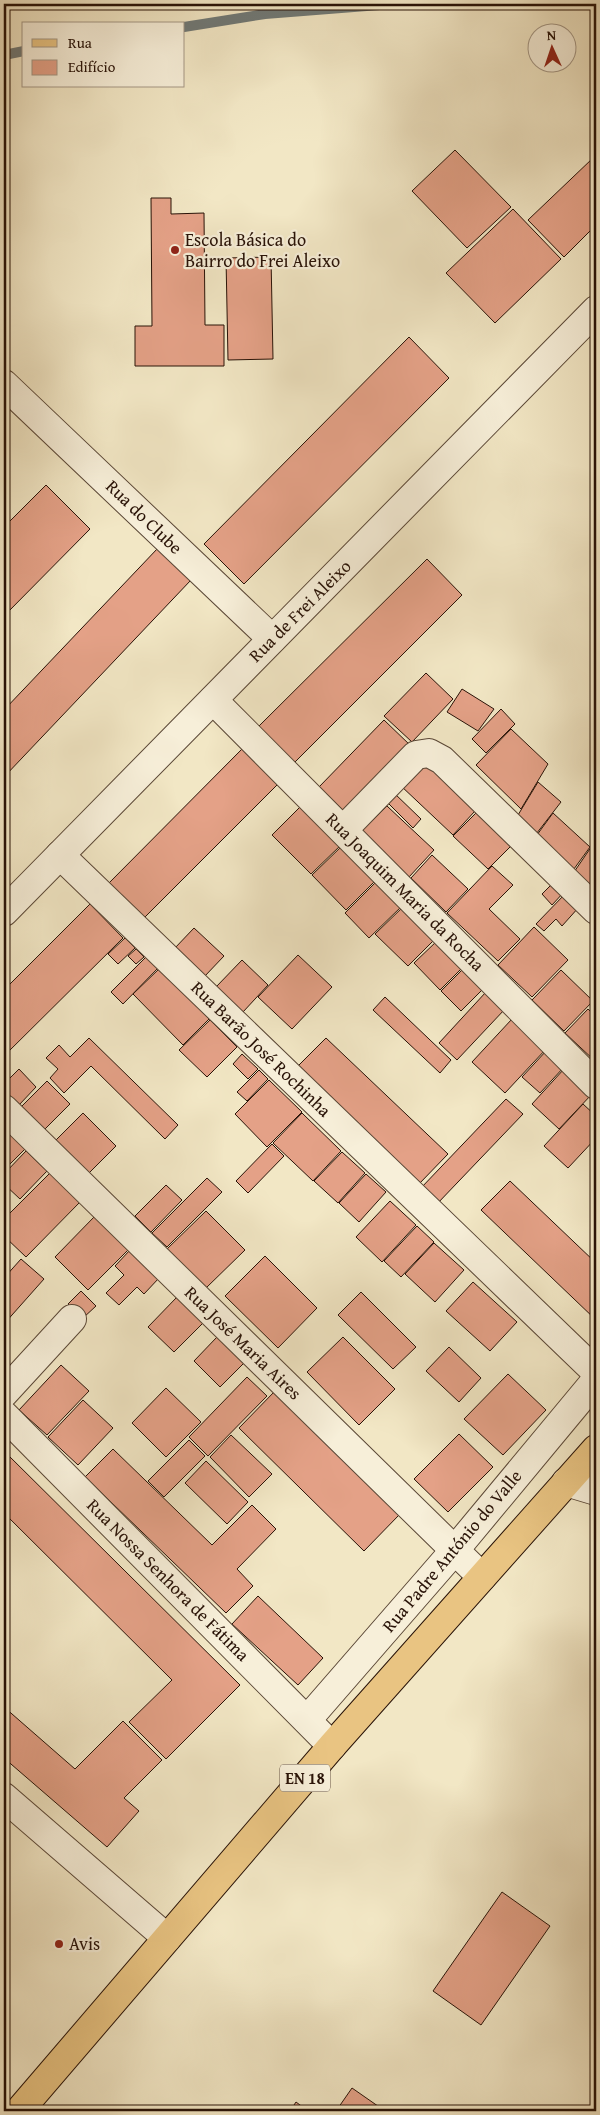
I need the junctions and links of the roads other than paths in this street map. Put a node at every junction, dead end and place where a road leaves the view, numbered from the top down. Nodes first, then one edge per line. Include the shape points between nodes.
1 (596, 310) edge
2 (8, 395) edge
3 (272, 640) junction
4 (213, 700) junction
5 (343, 830) junction
6 (60, 855) junction
7 (596, 910) edge
8 (4, 912) edge
9 (596, 1085) edge
10 (4, 1109) edge
11 (72, 1319) dead end
12 (596, 1372) edge
13 (596, 1380) edge
14 (4, 1393) edge
15 (4, 1415) edge
16 (596, 1449) edge
17 (566, 1482) junction
18 (596, 1491) edge
19 (454, 1551) junction
20 (482, 1577) junction
21 (307, 1720) junction
22 (332, 1746) junction
23 (4, 1797) edge
24 (167, 1938) junction
25 (20, 2111) edge

1 - 3 street, Rua de Frei Aleixo
2 - 3 street, Rua do Clube
3 - 4 street, Rua de Frei Aleixo
4 - 5 street, Rua Joaquim Maria da Rocha
4 - 6 street, Rua de Frei Aleixo
5 - 7 street via 416,755 429,753 442,760
5 - 9 street, Rua Joaquim Maria da Rocha
6 - 8 street, Rua de Frei Aleixo
6 - 12 street, Rua Barão José Rochinha
10 - 19 street, Rua José Maria Aires
11 - 14 street
13 - 19 street, Rua Padre António do Valle
15 - 21 street, Rua Nossa Senhora de Fátima
16 - 17 main road, EN 18
17 - 18 street
17 - 20 main road, EN 18
19 - 20 street, Rua José Maria Aires
19 - 21 street, Rua Padre António do Valle
20 - 22 main road, EN 18
21 - 22 street, Rua Nossa Senhora de Fátima
22 - 24 main road, EN 18
23 - 24 street
24 - 25 main road, EN 18

